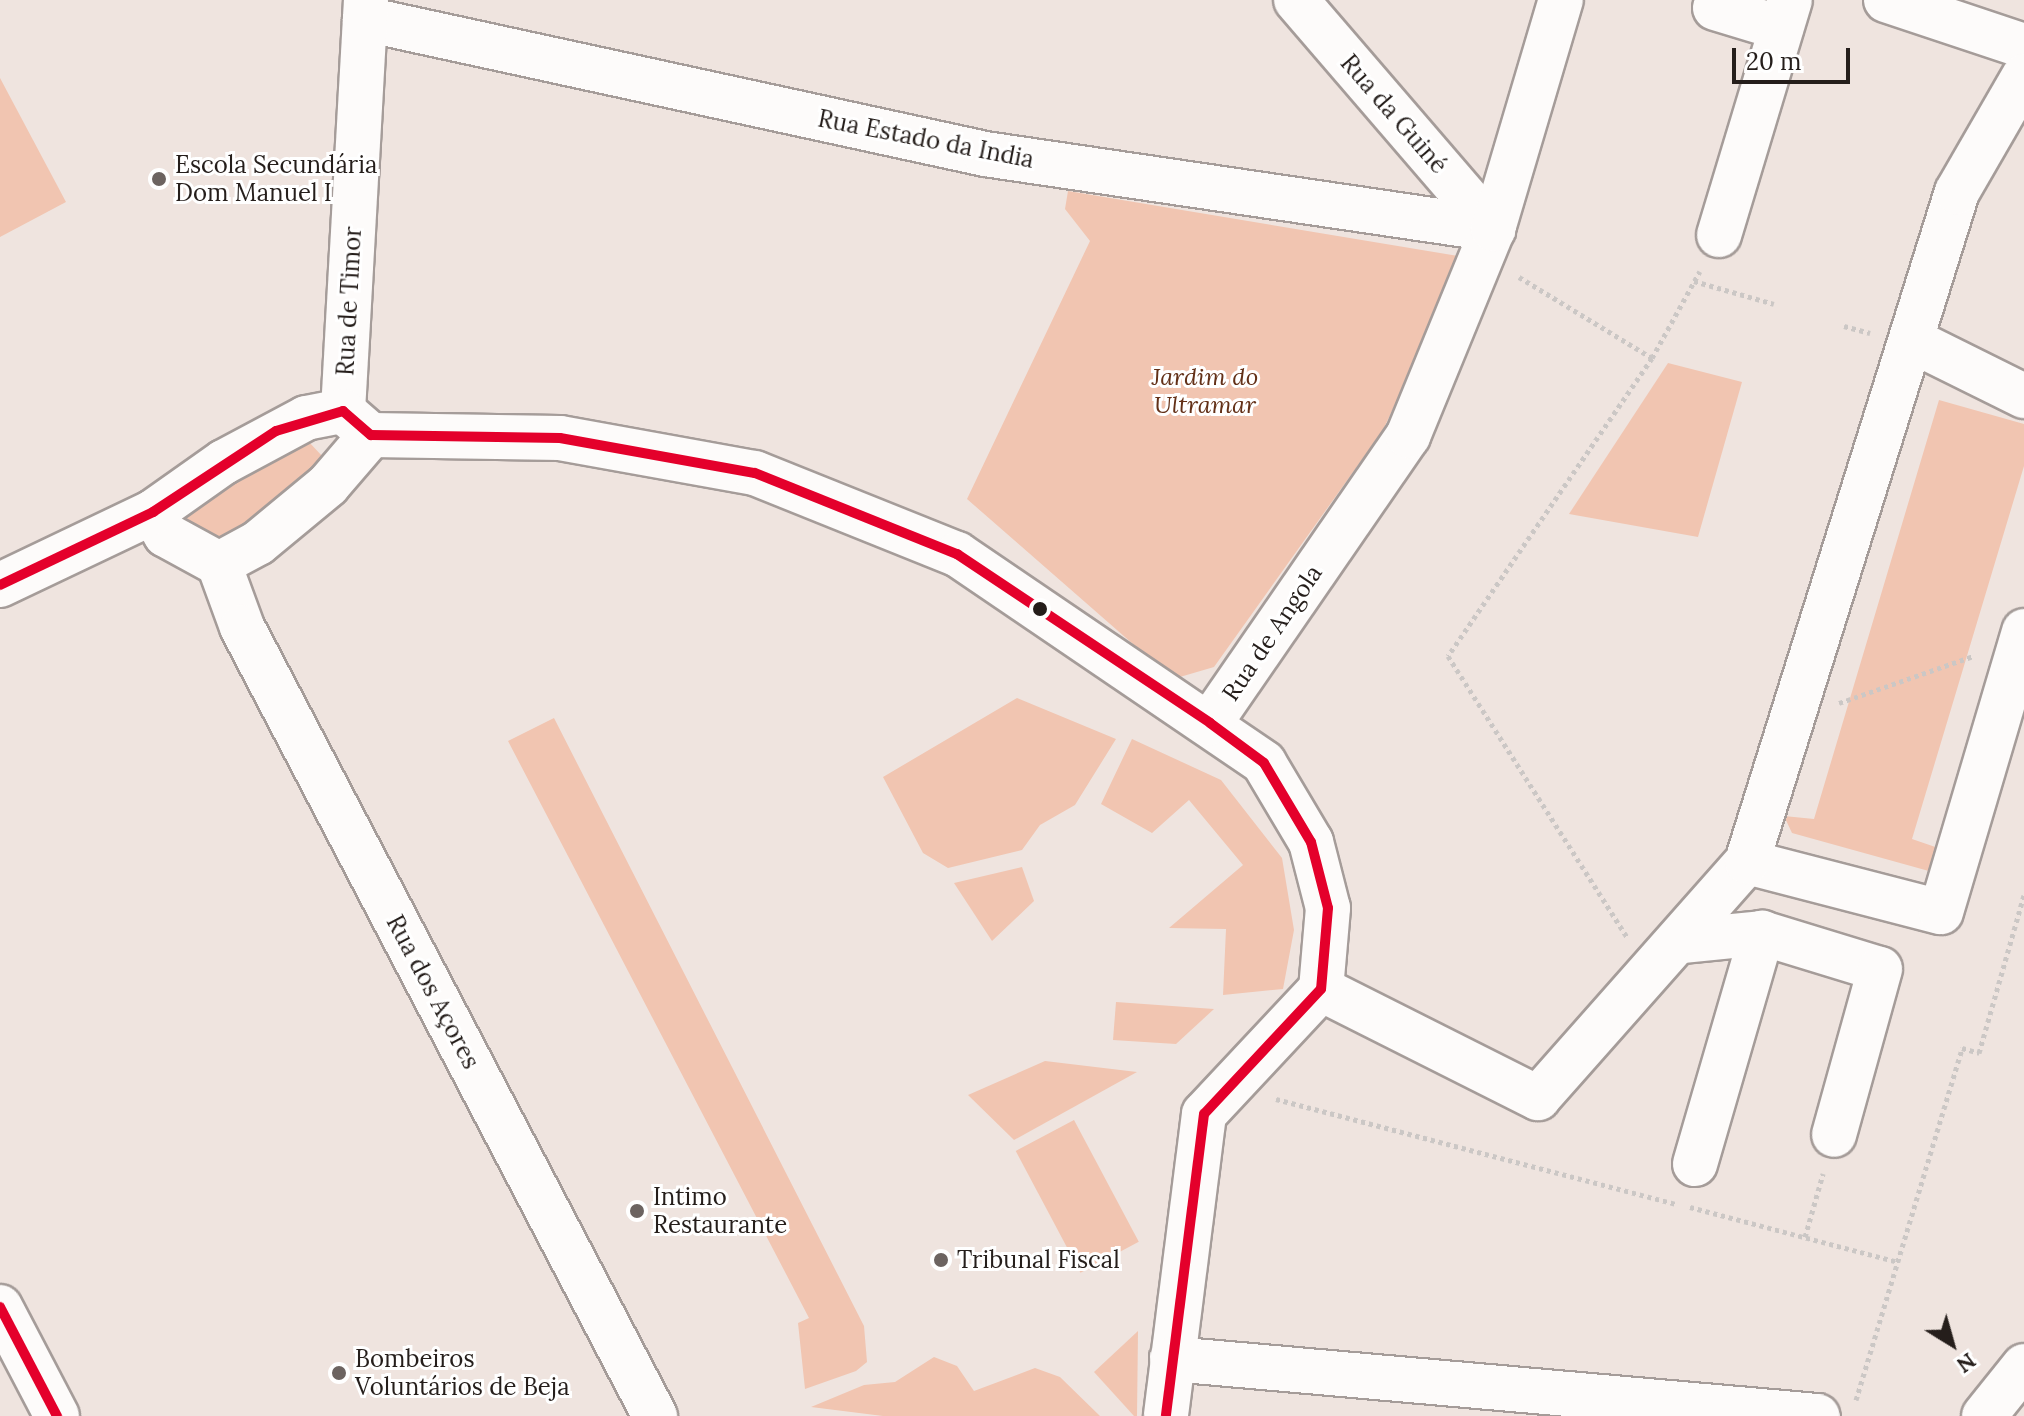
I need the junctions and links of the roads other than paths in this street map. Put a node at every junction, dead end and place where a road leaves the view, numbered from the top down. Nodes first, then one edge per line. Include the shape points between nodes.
1 (1296, 0) edge
2 (1561, 0) edge
3 (1886, 0) edge
4 (1715, 8) dead end
5 (365, 9) edge
6 (1786, 14) edge
7 (2024, 46) edge
8 (2024, 76) edge
9 (1719, 235) road end
10 (1488, 242) junction
11 (1913, 341) junction
12 (2024, 396) edge
13 (357, 423) junction
14 (153, 512) junction
15 (219, 564) junction
16 (0, 585) edge
17 (2020, 649) edge
18 (1210, 723) junction
19 (1747, 862) junction
20 (1762, 933) junction
21 (1682, 941) junction
22 (1321, 989) junction
23 (1834, 1135) road end
24 (1695, 1164) dead end
25 (0, 1307) edge
26 (1172, 1359) junction
27 (2024, 1366) edge
28 (57, 1416) edge
29 (655, 1416) edge
30 (1166, 1416) edge
31 (1817, 1416) edge
32 (1984, 1416) edge

1 - 10 street, Rua da Guiné
2 - 10 street, Rua de Angola
3 - 7 street
4 - 6 street
5 - 10 street, Rua Estado da India via 985,154
5 - 13 street, Rua de Timor
6 - 9 street
8 - 11 street via 1957,192
10 - 18 street, Rua de Angola via 1408,436
11 - 12 street
11 - 19 street
13 - 14 street via 276,431
13 - 15 street via 328,485 258,543
13 - 18 street via 560,438 755,473 957,554
14 - 15 street via 166,535
14 - 16 street
15 - 29 street, Rua dos Açores via 242,627
17 - 19 street via 1941,912
18 - 22 street, Rua de Angola via 1264,763 1311,842 1328,908
19 - 21 street
20 - 21 street
20 - 23 street via 1880,969
20 - 24 street
21 - 22 street via 1538,1098
22 - 26 street via 1225,1085 1204,1114
25 - 28 street
26 - 30 street
26 - 31 street
27 - 32 street

